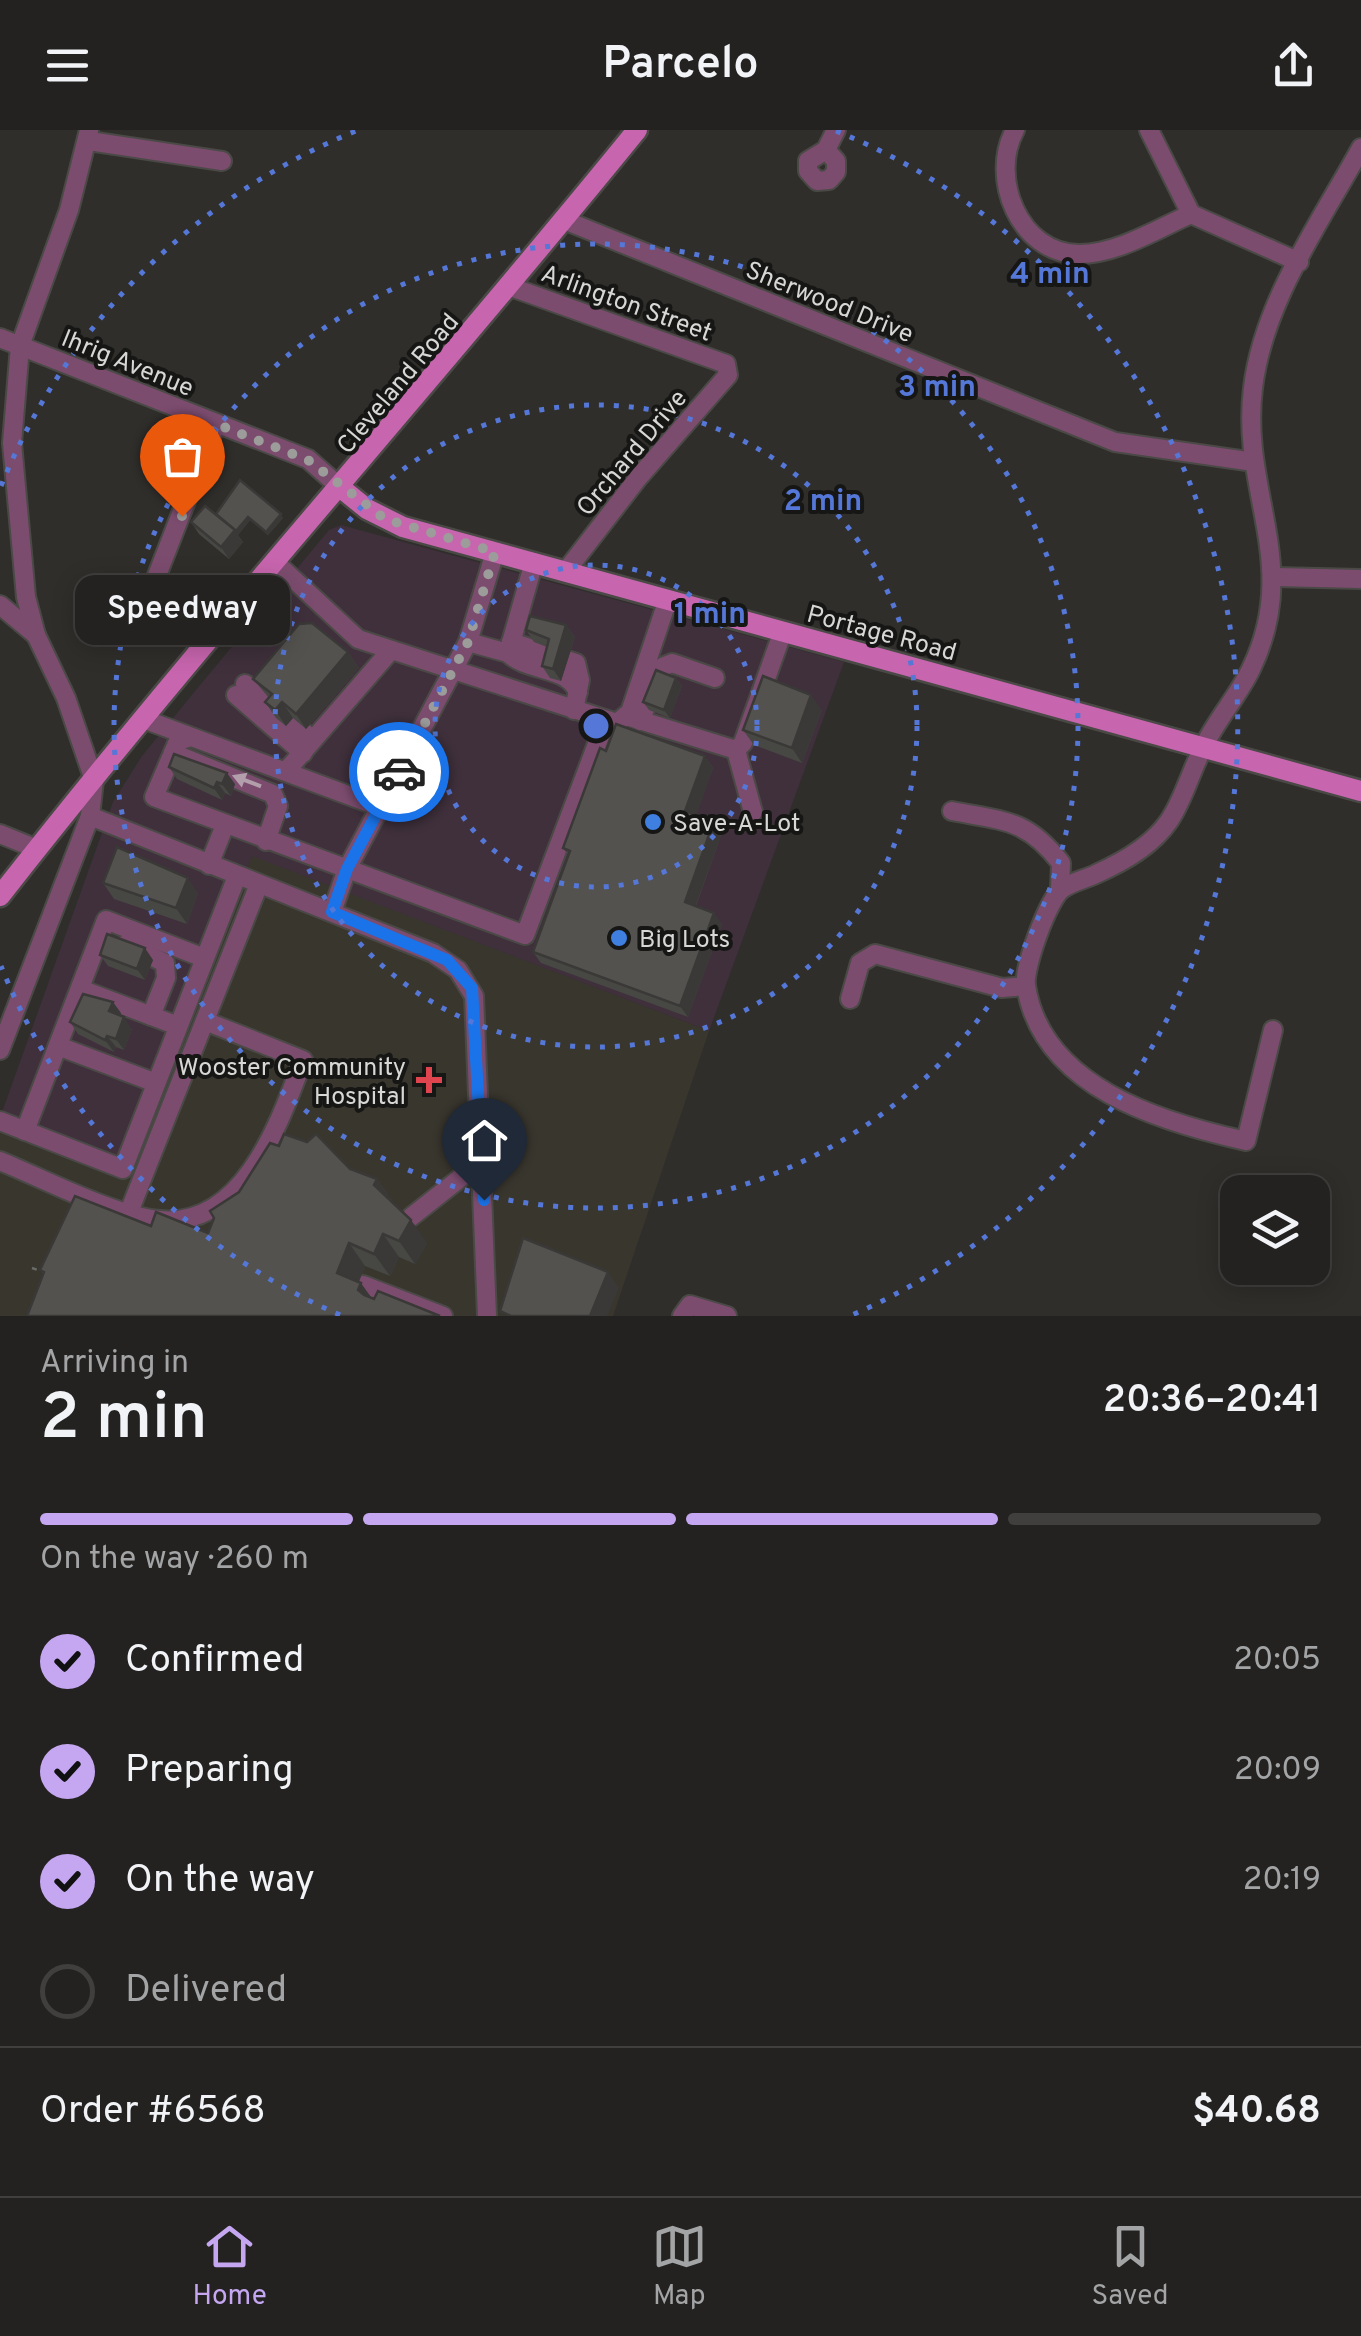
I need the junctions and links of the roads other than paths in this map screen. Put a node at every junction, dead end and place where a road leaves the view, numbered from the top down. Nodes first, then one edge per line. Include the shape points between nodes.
1 (637, 130) edge
2 (836, 130) edge
3 (1015, 130) edge
4 (1149, 130) edge
5 (89, 135) edge
6 (1361, 148) edge
7 (826, 150) dead end
8 (222, 161) dead end
9 (1190, 214) junction
10 (564, 220) junction
11 (1298, 262) junction
12 (511, 287) junction
13 (0, 338) edge
14 (20, 346) junction
15 (726, 364) joint
16 (216, 424) junction
17 (1254, 462) junction
18 (341, 488) junction
19 (495, 552) junction
20 (275, 562) junction
21 (534, 562) junction
22 (566, 571) junction
23 (1274, 577) junction
24 (1361, 578) edge
25 (668, 600) junction
26 (86, 602) dead end
27 (0, 605) edge
28 (782, 631) junction
29 (36, 635) junction
30 (468, 642) junction
31 (510, 648) junction
32 (391, 650) junction
33 (454, 671) junction
34 (714, 678) dead end
35 (241, 689) dead end
36 (578, 693) junction
37 (150, 715) junction
38 (633, 718) junction
39 (606, 720) junction
40 (195, 737) junction
41 (308, 746) junction
42 (1204, 746) junction
43 (736, 750) junction
44 (173, 752) junction
45 (288, 769) junction
46 (94, 780) junction
47 (1361, 791) edge
48 (380, 806) junction
49 (952, 810) dead end
50 (753, 812) dead end
51 (90, 816) junction
52 (226, 825) junction
53 (0, 834) edge
54 (266, 841) junction
55 (37, 848) junction
56 (209, 864) junction
57 (347, 869) junction
58 (236, 876) junction
59 (259, 884) junction
60 (1060, 890) junction
61 (0, 896) edge
62 (332, 912) junction
63 (100, 934) junction
64 (204, 958) junction
65 (1026, 986) junction
66 (80, 989) junction
67 (850, 999) dead end
68 (152, 1016) junction
69 (205, 1021) junction
70 (178, 1026) junction
71 (1273, 1030) dead end
72 (58, 1046) junction
73 (0, 1050) edge
74 (156, 1083) junction
75 (0, 1121) edge
76 (25, 1131) junction
77 (483, 1160) junction
78 (0, 1162) edge
79 (130, 1212) junction
80 (411, 1217) edge
81 (363, 1284) edge
82 (442, 1316) edge
83 (487, 1316) edge
84 (682, 1316) edge
85 (726, 1316) edge

1 - 10 main road, Cleveland Road
2 - 7 street
3 - 9 street via 1003,169 1008,199 1024,226 1052,246 1098,252
4 - 9 street
5 - 8 street
5 - 14 street
6 - 11 street
9 - 11 street
10 - 12 main road, Cleveland Road
10 - 17 street, Sherwood Drive via 1115,442
11 - 17 street via 1258,353
12 - 15 street, Arlington Street
12 - 18 main road, Cleveland Road
13 - 14 street, Ihrig Avenue
14 - 16 street, Ihrig Avenue
14 - 29 street via 12,444 19,553
15 - 22 street, Orchard Drive via 728,376
16 - 18 street, Ihrig Avenue via 308,460
16 - 26 street via 149,596 126,607
17 - 23 street
18 - 19 main road, Portage Road via 402,527
18 - 20 main road, Cleveland Road
19 - 21 main road, Portage Road
19 - 30 street
20 - 32 street via 358,639
20 - 37 main road, Cleveland Road
21 - 22 main road, Portage Road
21 - 31 street
22 - 25 main road, Portage Road
23 - 24 street
23 - 42 street via 1261,648
25 - 28 main road, Portage Road
25 - 38 street
27 - 29 street
28 - 42 main road, Portage Road
28 - 43 street
29 - 46 street
30 - 31 street
30 - 33 street
31 - 36 street via 576,663
32 - 33 street
32 - 41 street
33 - 36 street
33 - 48 street
34 - 38 street via 672,663 662,666
35 - 41 street
36 - 39 street
37 - 40 street
37 - 46 main road, Cleveland Road
38 - 39 street
38 - 43 street
39 - 57 street via 526,936
40 - 44 street via 178,741
40 - 45 street
41 - 45 street
42 - 47 main road, Portage Road
42 - 60 street via 1158,834
43 - 50 street
44 - 52 street via 154,797
54 -> 44 street via 278,806 268,789
45 - 48 street
46 - 51 street
46 - 55 main road, Cleveland Road
48 - 57 street
49 - 60 street via 1040,836 1062,863
51 - 56 street
51 - 73 street
52 - 54 street
52 - 56 street
53 - 55 street
54 - 57 street
55 - 61 main road, Cleveland Road
56 - 58 street
57 - 62 street
58 - 59 street
58 - 64 street
59 - 62 street
59 - 69 street
60 - 65 street via 1030,954
62 - 77 street via 433,953 468,980
63 - 64 street via 106,920
63 - 66 street
63 - 68 street via 164,963 166,978
64 - 70 street
65 - 67 street via 1002,988 875,954 860,963
65 - 71 street via 1046,1039 1068,1068 1147,1111 1246,1141
66 - 68 street
66 - 72 street
68 - 70 street
69 - 79 street
69 - 79 street via 304,1060 277,1128 230,1194 188,1218
70 - 74 street
72 - 74 street
72 - 76 street
74 - 76 street via 123,1169
75 - 76 street
77 - 80 street
77 - 83 street
78 - 79 street
81 - 82 street
84 - 85 street via 690,1305

